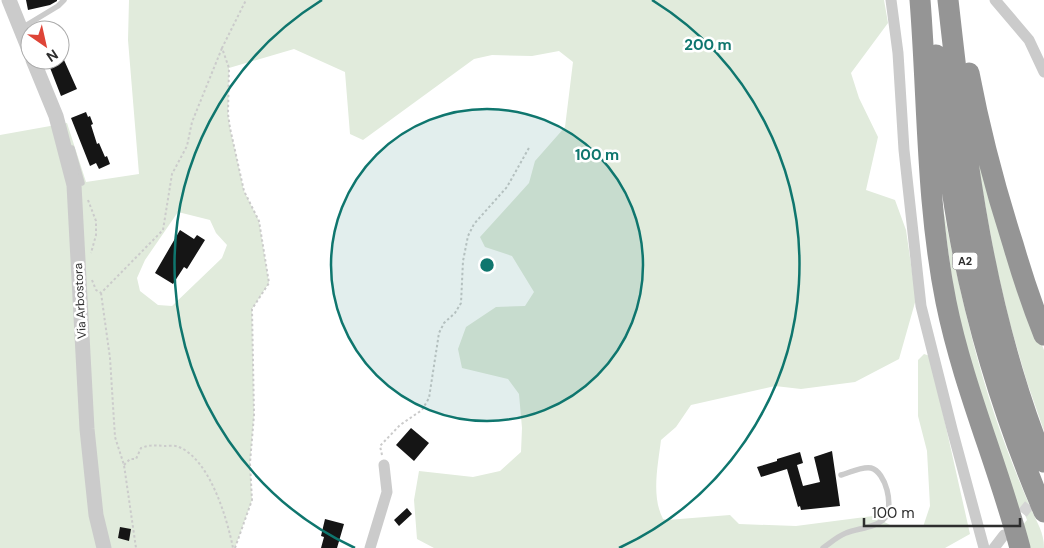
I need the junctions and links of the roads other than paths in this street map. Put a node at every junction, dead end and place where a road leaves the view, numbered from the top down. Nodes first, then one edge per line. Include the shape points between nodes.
1 (9, 0) edge
2 (64, 0) edge
3 (891, 0) edge
4 (920, 0) edge
5 (930, 0) edge
6 (948, 0) edge
7 (958, 0) edge
8 (995, 0) edge
9 (35, 20) edge
10 (20, 29) edge
11 (38, 70) edge
12 (1044, 72) edge
13 (65, 146) junction
14 (82, 183) road end
15 (1044, 335) edge
16 (1044, 462) edge
17 (384, 465) road end
18 (841, 475) dead end
19 (1044, 512) edge
20 (1012, 542) edge
21 (104, 548) edge
22 (370, 548) edge
23 (823, 548) edge
24 (984, 548) edge
25 (994, 548) edge

1 - 10 street
2 - 9 lane
3 - 24 street via 921,306
4 - 20 highway via 928,153 944,293 967,384 1006,500
5 - 19 highway, A2 via 948,159 967,270 994,379
6 - 16 highway, A2 via 967,159 983,258 1010,366
7 - 15 highway via 971,82 991,168 1031,303
8 - 12 street via 1029,40
11 - 13 street, Via Arbostora
13 - 14 lane via 72,148
13 - 21 street, Via Arbostora via 74,185 87,429 96,515
17 - 22 street via 387,492
18 - 23 lane via 867,467 874,469 882,478 890,506 878,523 844,534
20 - 25 street

